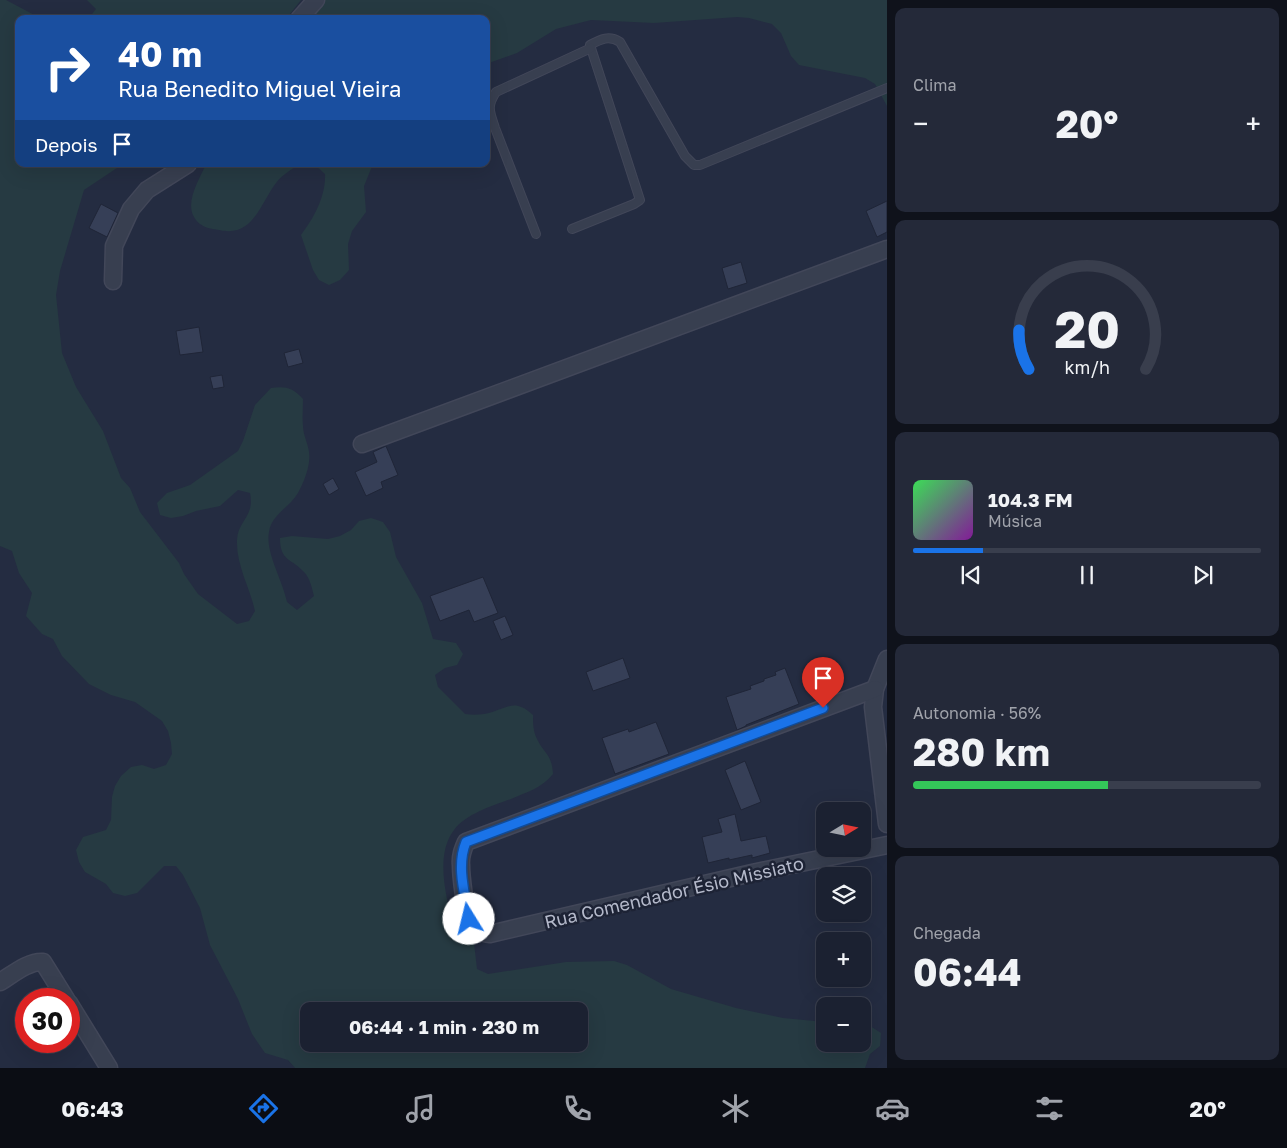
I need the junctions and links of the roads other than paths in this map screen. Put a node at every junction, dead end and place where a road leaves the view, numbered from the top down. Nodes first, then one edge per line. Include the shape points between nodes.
1 (316, 0) edge
2 (303, 15) edge
3 (591, 48) junction
4 (887, 88) edge
5 (490, 102) edge
6 (490, 114) edge
7 (183, 167) edge
8 (572, 229) dead end
9 (536, 234) dead end
10 (887, 249) edge
11 (113, 280) dead end
12 (362, 444) dead end
13 (887, 659) edge
14 (875, 689) junction
15 (881, 723) edge
16 (887, 824) edge
17 (887, 845) edge
18 (0, 982) edge
19 (59, 988) edge
20 (80, 1021) edge
21 (109, 1068) edge

1 - 2 street
3 - 4 lane via 590,45 601,39 614,38 620,42 685,156 694,165
3 - 5 lane via 496,92
3 - 8 lane via 640,200
6 - 9 lane
7 - 11 street via 147,190 131,209 114,246
10 - 12 street
13 - 14 street
14 - 15 street via 873,707
14 - 17 street, Rua Comendador Ésio Missiato via 466,842 460,864 469,919 474,928 490,934
15 - 16 street
18 - 19 street via 29,965 42,962
20 - 21 street

